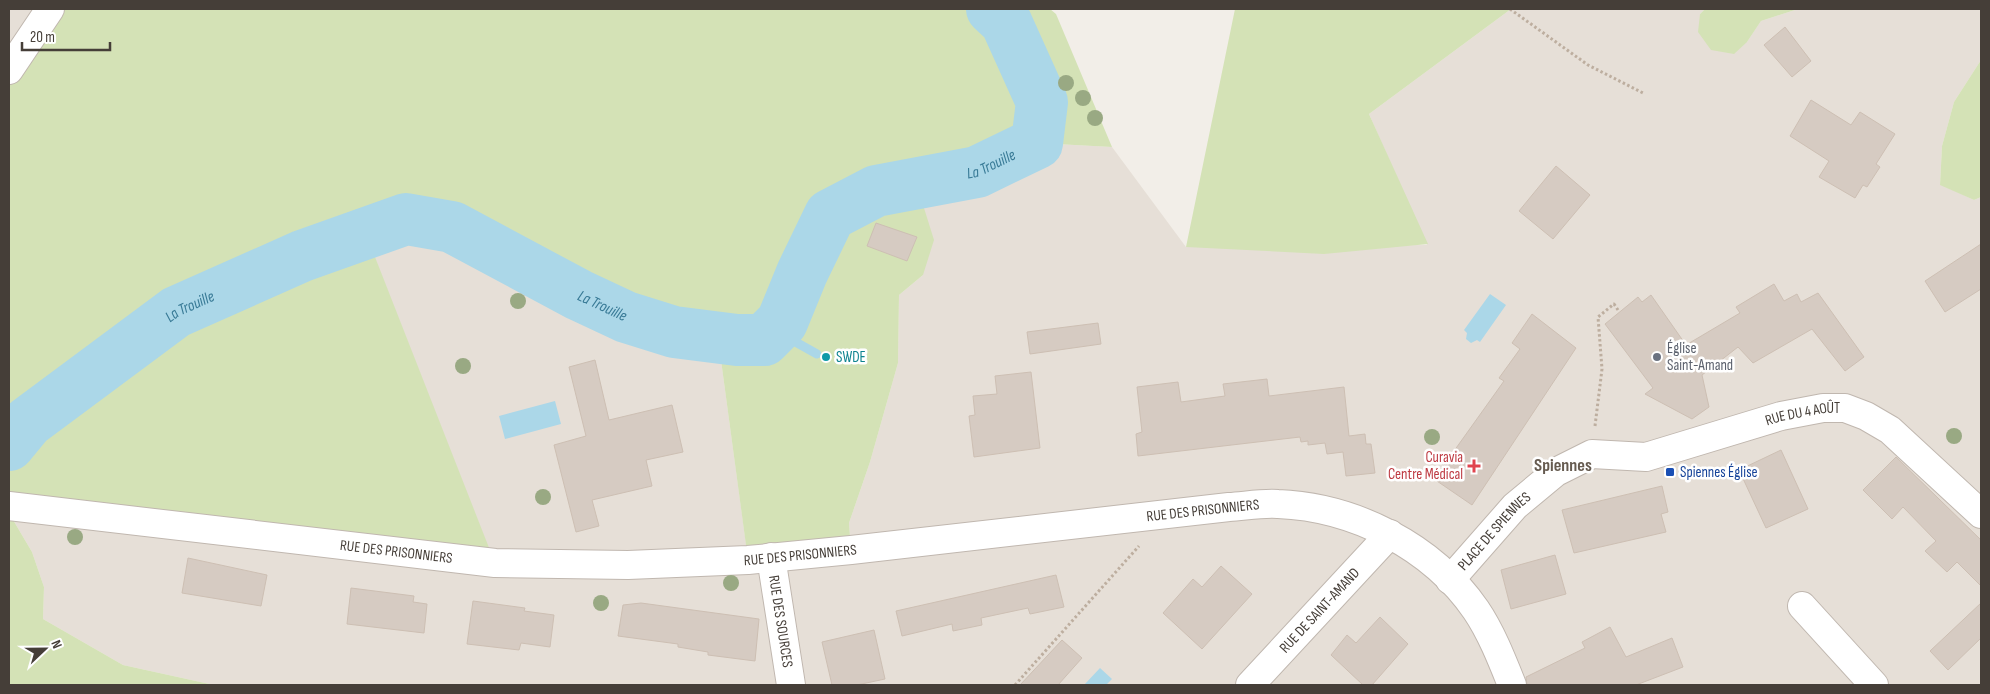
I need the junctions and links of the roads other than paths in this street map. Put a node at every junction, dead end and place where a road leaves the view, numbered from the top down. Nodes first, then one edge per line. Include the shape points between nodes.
1 (50, 9) edge
2 (9, 70) edge
3 (1592, 454) joint
4 (9, 506) edge
5 (1981, 514) edge
6 (1390, 534) junction
7 (771, 558) junction
8 (1450, 580) junction
9 (1802, 606) dead end
10 (791, 685) edge
11 (1250, 685) edge
12 (1512, 685) edge
13 (1874, 685) edge

1 - 2 street
3 - 5 street, RUE DU 4 AOÛT via 1646,457 1782,416 1823,408 1845,408 1890,430
3 - 8 street, PLACE DE SPIENNES via 1556,472 1514,506
4 - 7 street, RUE DES PRISONNIERS via 494,563 628,566
6 - 7 street, RUE DES PRISONNIERS via 1330,511 1276,504
6 - 8 street, RUE DES PRISONNIERS via 1431,562
6 - 11 street, RUE DE SAINT-AMAND
7 - 10 street, RUE DES SOURCES
8 - 12 street, RUE DES PRISONNIERS via 1476,610
9 - 13 street

